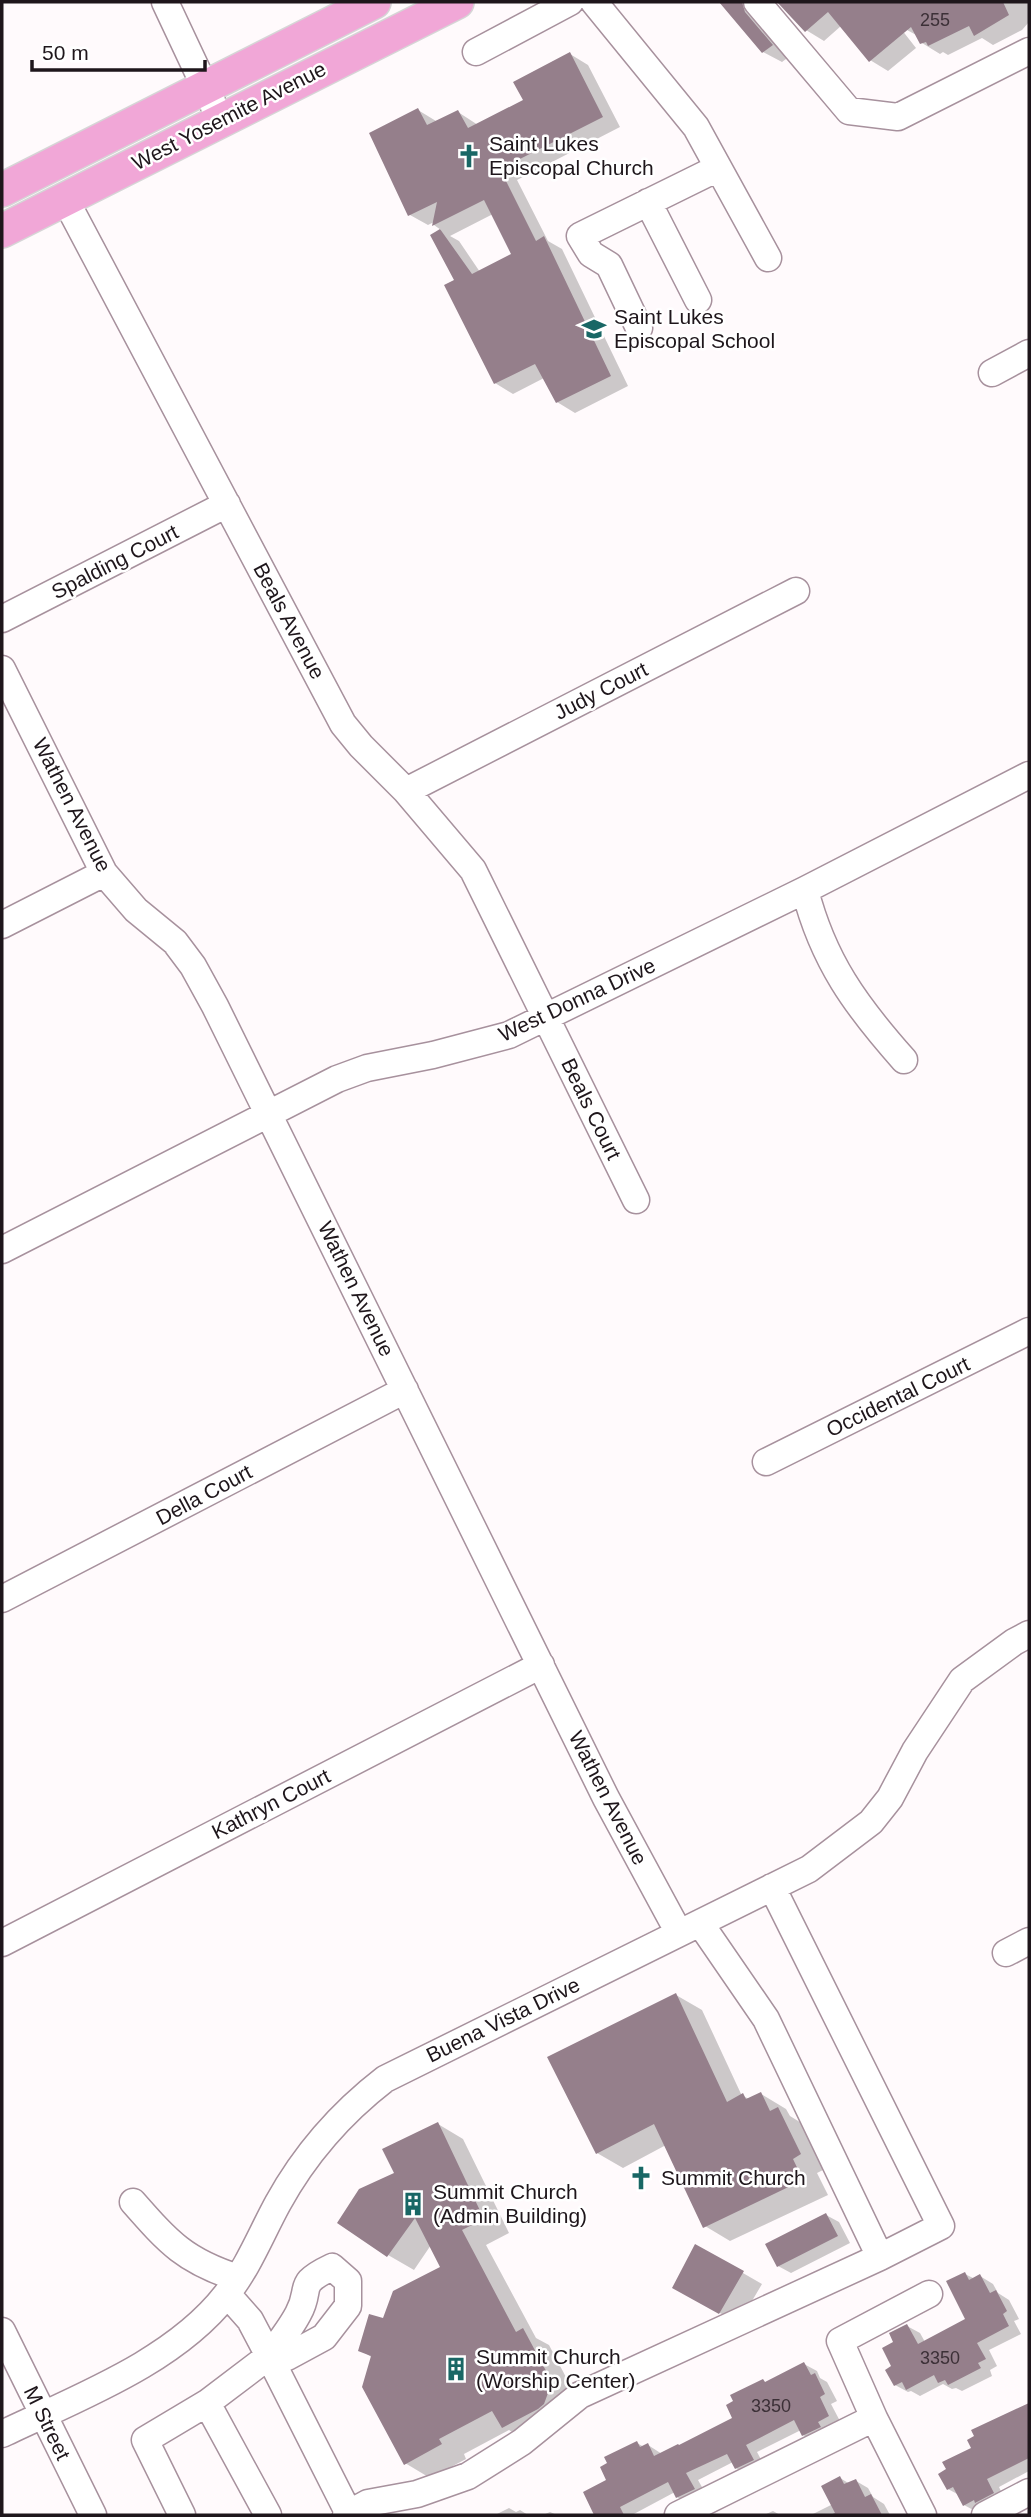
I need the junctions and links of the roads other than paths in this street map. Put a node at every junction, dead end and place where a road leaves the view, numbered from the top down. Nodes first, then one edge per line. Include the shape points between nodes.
1 (165, 2) edge
2 (374, 2) edge
3 (457, 2) edge
4 (570, 2) edge
5 (594, 2) edge
6 (757, 2) edge
7 (1029, 51) edge
8 (476, 52) dead end
9 (205, 87) junction
10 (221, 121) junction
11 (719, 168) junction
12 (2, 190) edge
13 (65, 199) junction
14 (648, 202) junction
15 (2, 231) edge
16 (768, 258) dead end
17 (698, 300) dead end
18 (639, 328) dead end
19 (1029, 354) edge
20 (992, 373) dead end
21 (227, 504) junction
22 (796, 591) dead end
23 (2, 619) edge
24 (2, 669) edge
25 (1029, 775) edge
26 (407, 791) junction
27 (104, 873) junction
28 (805, 890) junction
29 (2, 925) edge
30 (546, 1018) junction
31 (904, 1060) dead end
32 (269, 1113) junction
33 (636, 1200) dead end
34 (2, 1250) edge
35 (1029, 1332) edge
36 (405, 1390) junction
37 (766, 1462) dead end
38 (2, 1599) edge
39 (1029, 1634) edge
40 (541, 1665) junction
41 (772, 1887) junction
42 (690, 1928) junction
43 (2, 1943) edge
44 (133, 2202) dead end
45 (880, 2257) junction
46 (233, 2286) junction
47 (929, 2294) dead end
48 (2, 2331) edge
49 (269, 2356) junction
50 (207, 2403) junction
51 (42, 2414) junction
52 (874, 2418) junction
53 (2, 2434) edge
54 (1029, 2492) edge
55 (347, 2514) edge
56 (93, 2515) edge
57 (182, 2515) edge
58 (268, 2515) edge
59 (678, 2515) edge
60 (923, 2515) edge
61 (985, 2515) edge

1 - 9 street
2 - 9 main road, West Yosemite Avenue
3 - 10 main road, West Yosemite Avenue
4 - 8 street
5 - 11 street via 696,127
6 - 7 street via 849,111 898,117
9 - 10 street
9 - 12 main road, West Yosemite Avenue
10 - 13 main road, West Yosemite Avenue
11 - 14 street
11 - 16 street
13 - 15 main road, West Yosemite Avenue
13 - 21 street, Beals Avenue
14 - 17 street
14 - 18 street via 580,236 591,254 609,265
19 - 20 street
21 - 23 street, Spalding Court
21 - 26 street, Beals Avenue via 343,724
22 - 26 street, Judy Court
24 - 27 street, Wathen Avenue
25 - 28 street, West Donna Drive
26 - 30 street, Beals Avenue via 473,870
27 - 29 street
27 - 32 street, Wathen Avenue via 136,910 175,942 193,966
28 - 30 street, West Donna Drive
28 - 31 street via 812,919 838,975
30 - 32 street, West Donna Drive via 509,1035 367,1068
30 - 33 street, Beals Court
32 - 34 street, West Donna Drive
32 - 36 street, Wathen Avenue
35 - 37 street, Occidental Court
36 - 38 street, Della Court
36 - 40 street, Wathen Avenue
39 - 41 street, Buena Vista Drive via 962,1680 915,1751 891,1798 871,1822 809,1869
40 - 42 street, Wathen Avenue via 606,1798
40 - 43 street, Kathryn Court
41 - 42 street, Buena Vista Drive
41 - 45 street via 941,2227
42 - 45 street, Wathen Avenue via 766,2019
42 - 46 street, Buena Vista Drive via 385,2079 362,2097 307,2157
44 - 46 street via 181,2253
45 - 55 street via 580,2395 522,2442 468,2476 418,2494 368,2503
46 - 49 street
46 - 51 street, Buena Vista Drive via 192,2330 160,2352
47 - 52 street via 840,2341
48 - 51 street, M Street
49 - 50 street
49 - 55 street
50 - 57 street via 145,2440
50 - 58 street
51 - 53 street, Buena Vista Drive
51 - 56 street, M Street
52 - 59 street
52 - 60 street
54 - 61 street

